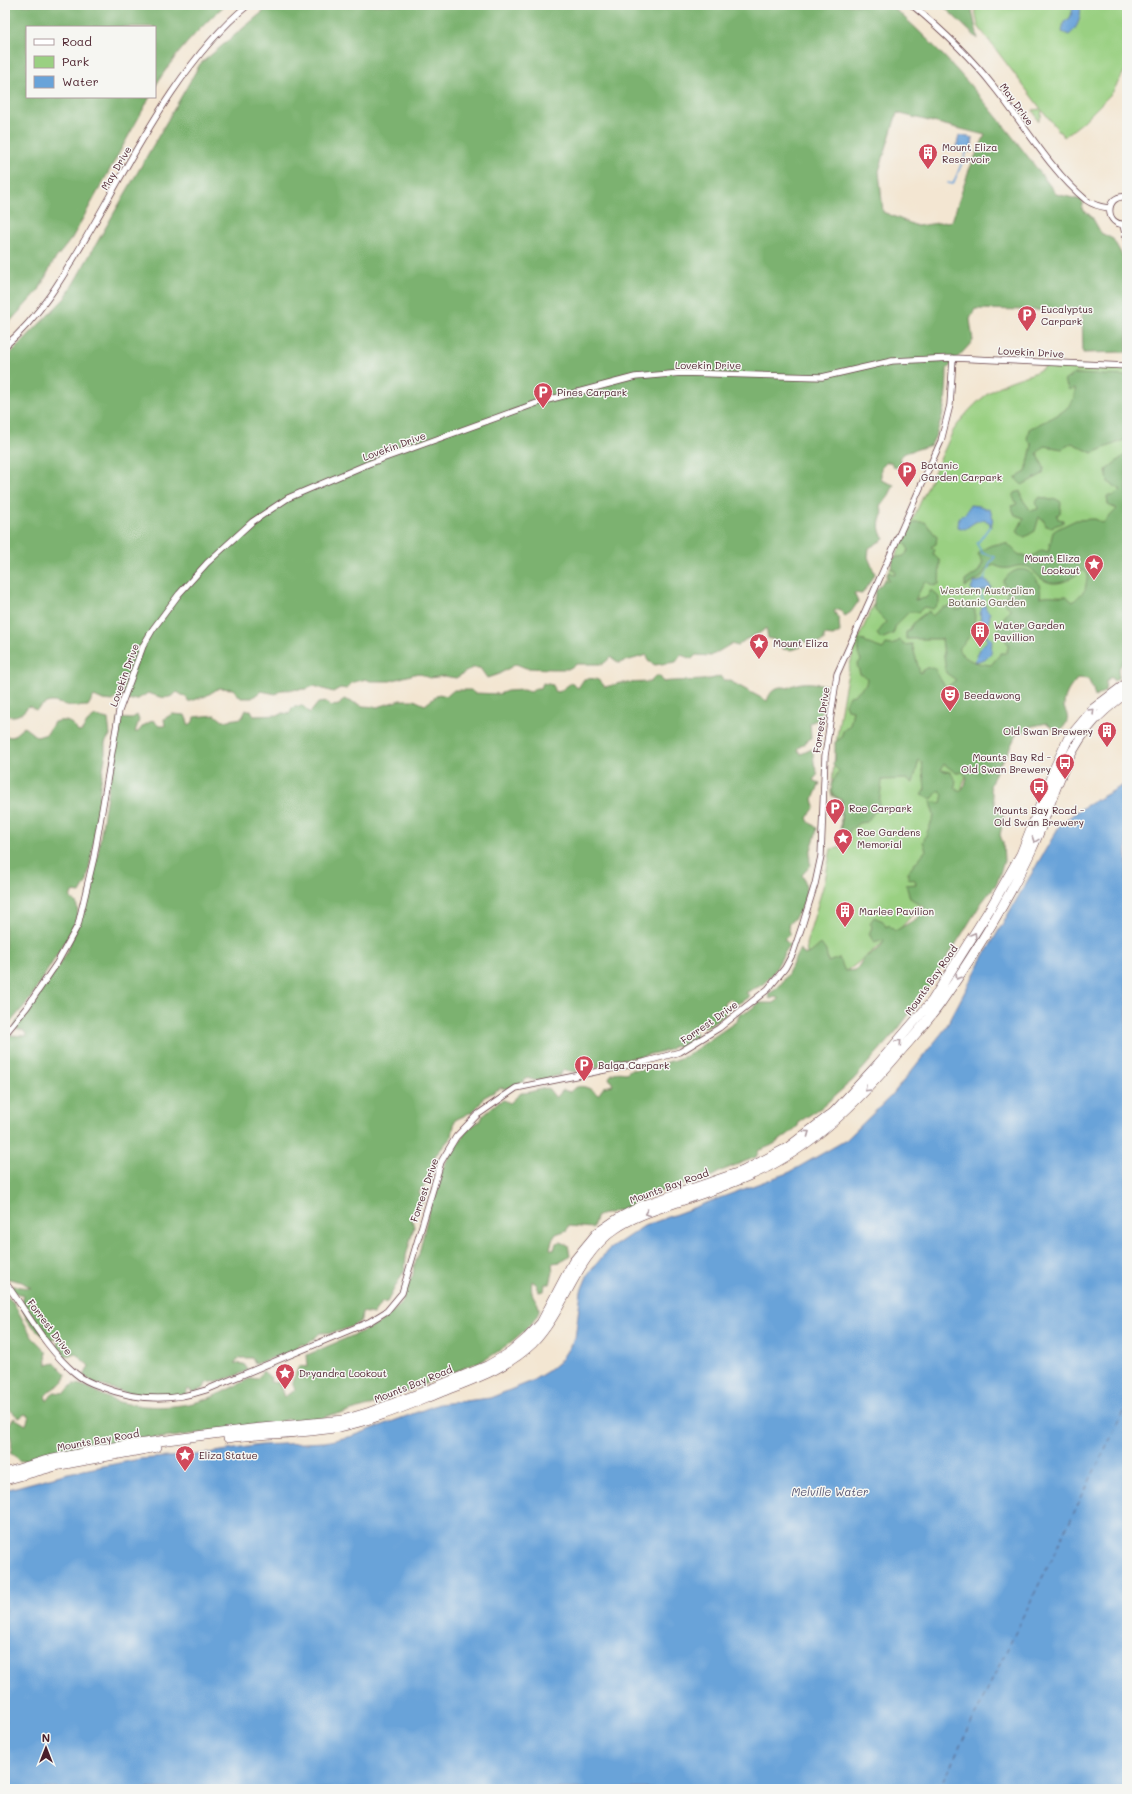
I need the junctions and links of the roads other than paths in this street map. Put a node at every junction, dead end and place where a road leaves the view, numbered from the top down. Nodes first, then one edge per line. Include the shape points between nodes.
1 (248, 5) edge
2 (912, 5) edge
3 (1127, 197) edge
4 (1109, 208) junction
5 (1125, 224) edge
6 (1127, 243) edge
7 (5, 346) edge
8 (953, 358) junction
9 (1127, 366) edge
10 (1127, 683) edge
11 (1127, 692) edge
12 (5, 1034) edge
13 (5, 1282) edge
14 (5, 1473) edge
15 (5, 1480) edge

1 - 7 street, May Drive via 210,42 173,90 48,297
2 - 4 street, May Drive via 939,27 975,64 1034,142 1066,179 1087,200
3 - 4 street via 1118,197
4 - 5 street via 1111,218 1118,224
5 - 6 street
8 - 9 street, Lovekin Drive
8 - 12 street, Lovekin Drive via 892,361 822,376 682,373 635,377 540,402 368,464 288,498 252,522 207,563 179,594 143,646 120,711 94,857 78,924 57,963
8 - 13 street, Forrest Drive via 950,405 941,441 837,674 825,756 822,842 817,874 794,953 786,968 768,989 719,1028 680,1052 507,1092 477,1115 456,1137 441,1162 402,1293 387,1311 369,1322 206,1390 187,1396 139,1398 117,1393 90,1382 76,1374 57,1354
14 -> 10 highway, Mounts Bay Road via 44,1461 106,1448 343,1420 426,1391 487,1366 511,1352 541,1323 573,1262 597,1233 641,1206 743,1171 787,1148 834,1112 932,1001 1021,854 1054,766 1068,739 1094,708
11 -> 15 highway, Mounts Bay Road via 1102,712 1079,740 1054,791 1033,847 994,921 940,1004 883,1073 834,1122 786,1157 755,1174 646,1213 616,1228 588,1255 546,1328 530,1346 511,1361 398,1409 339,1427 162,1446 60,1465

